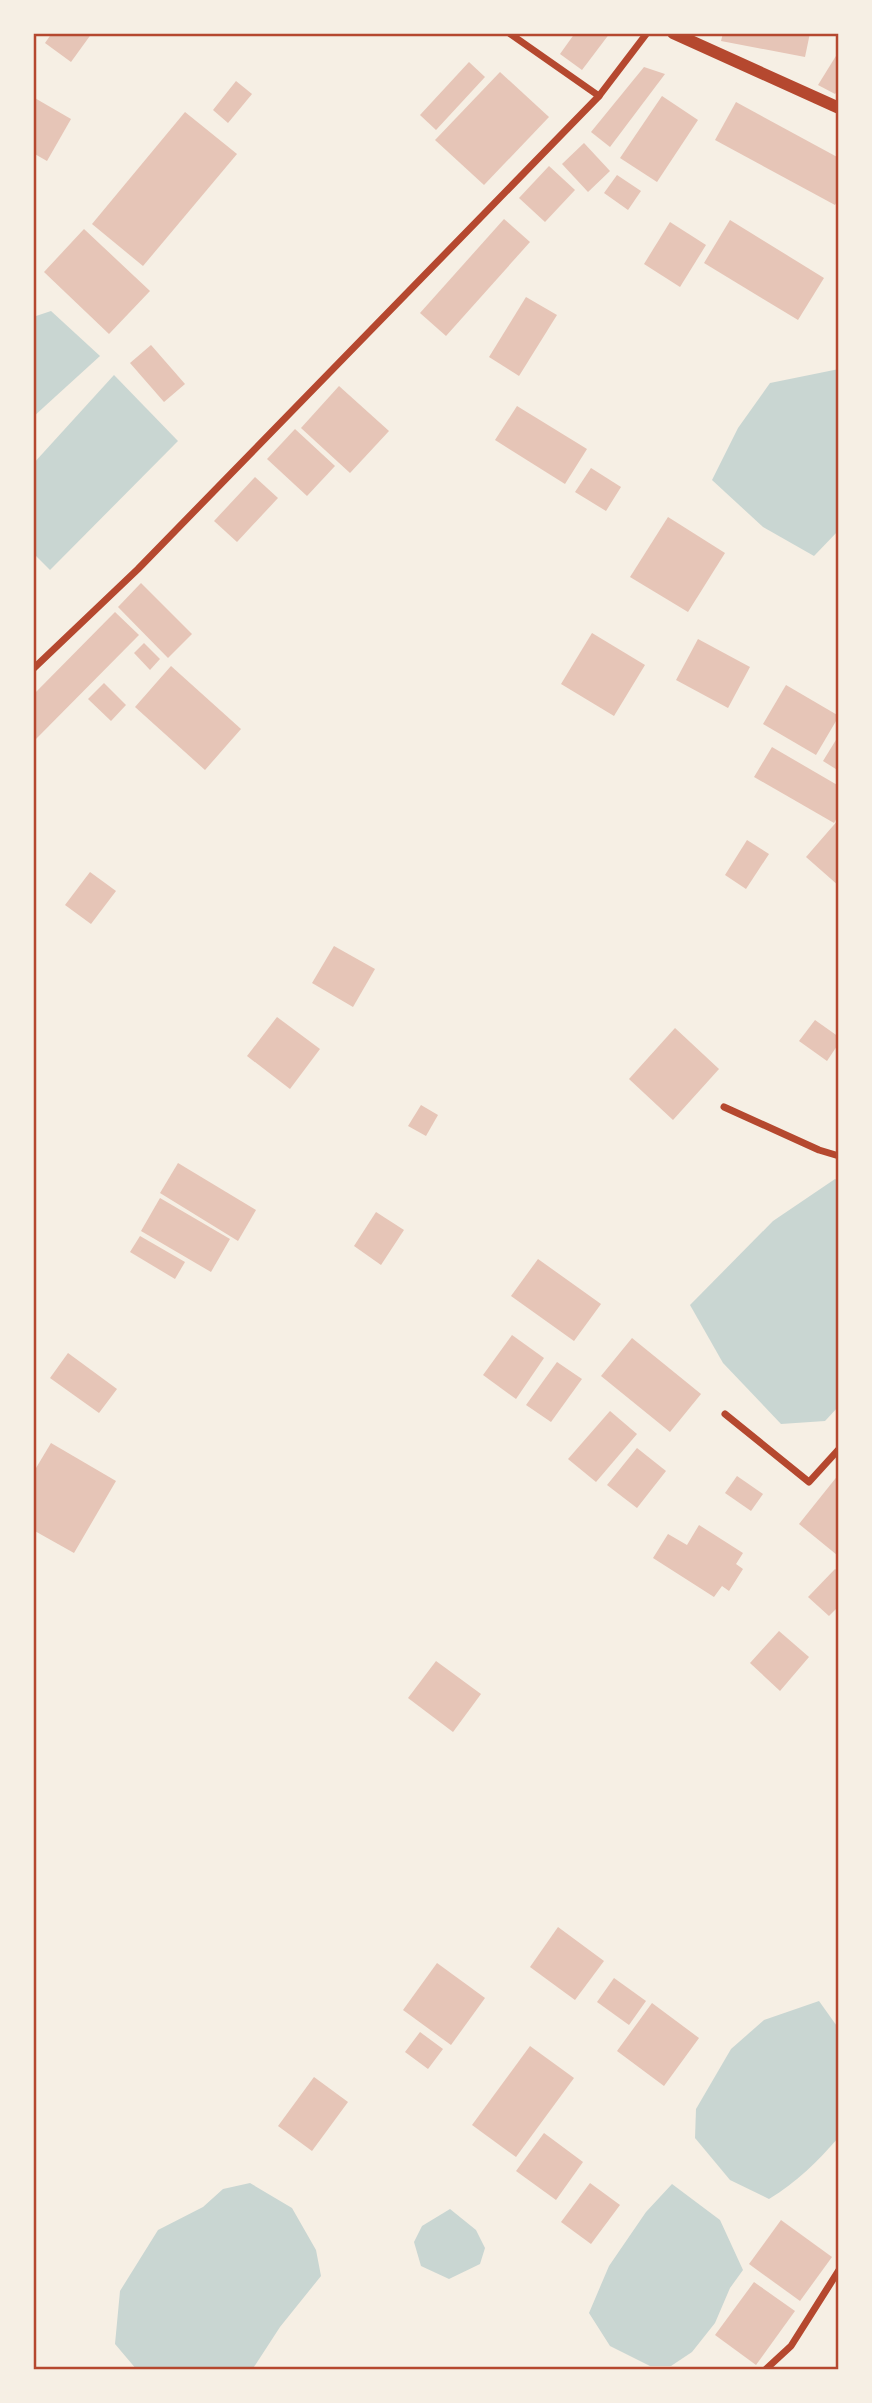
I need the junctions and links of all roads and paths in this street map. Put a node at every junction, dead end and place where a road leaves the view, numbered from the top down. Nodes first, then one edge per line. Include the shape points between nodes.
1 (509, 33) edge
2 (646, 33) edge
3 (673, 33) edge
4 (599, 96) junction
5 (839, 108) edge
6 (33, 669) edge
7 (724, 1107) dead end
8 (839, 1156) edge
9 (725, 1414) dead end
10 (839, 1449) edge
11 (839, 2270) edge
12 (765, 2370) edge

1 - 4 street
2 - 4 street
3 - 5 street
4 - 6 street via 138,569
7 - 8 street
9 - 10 street via 809,1482
11 - 12 street via 791,2346

